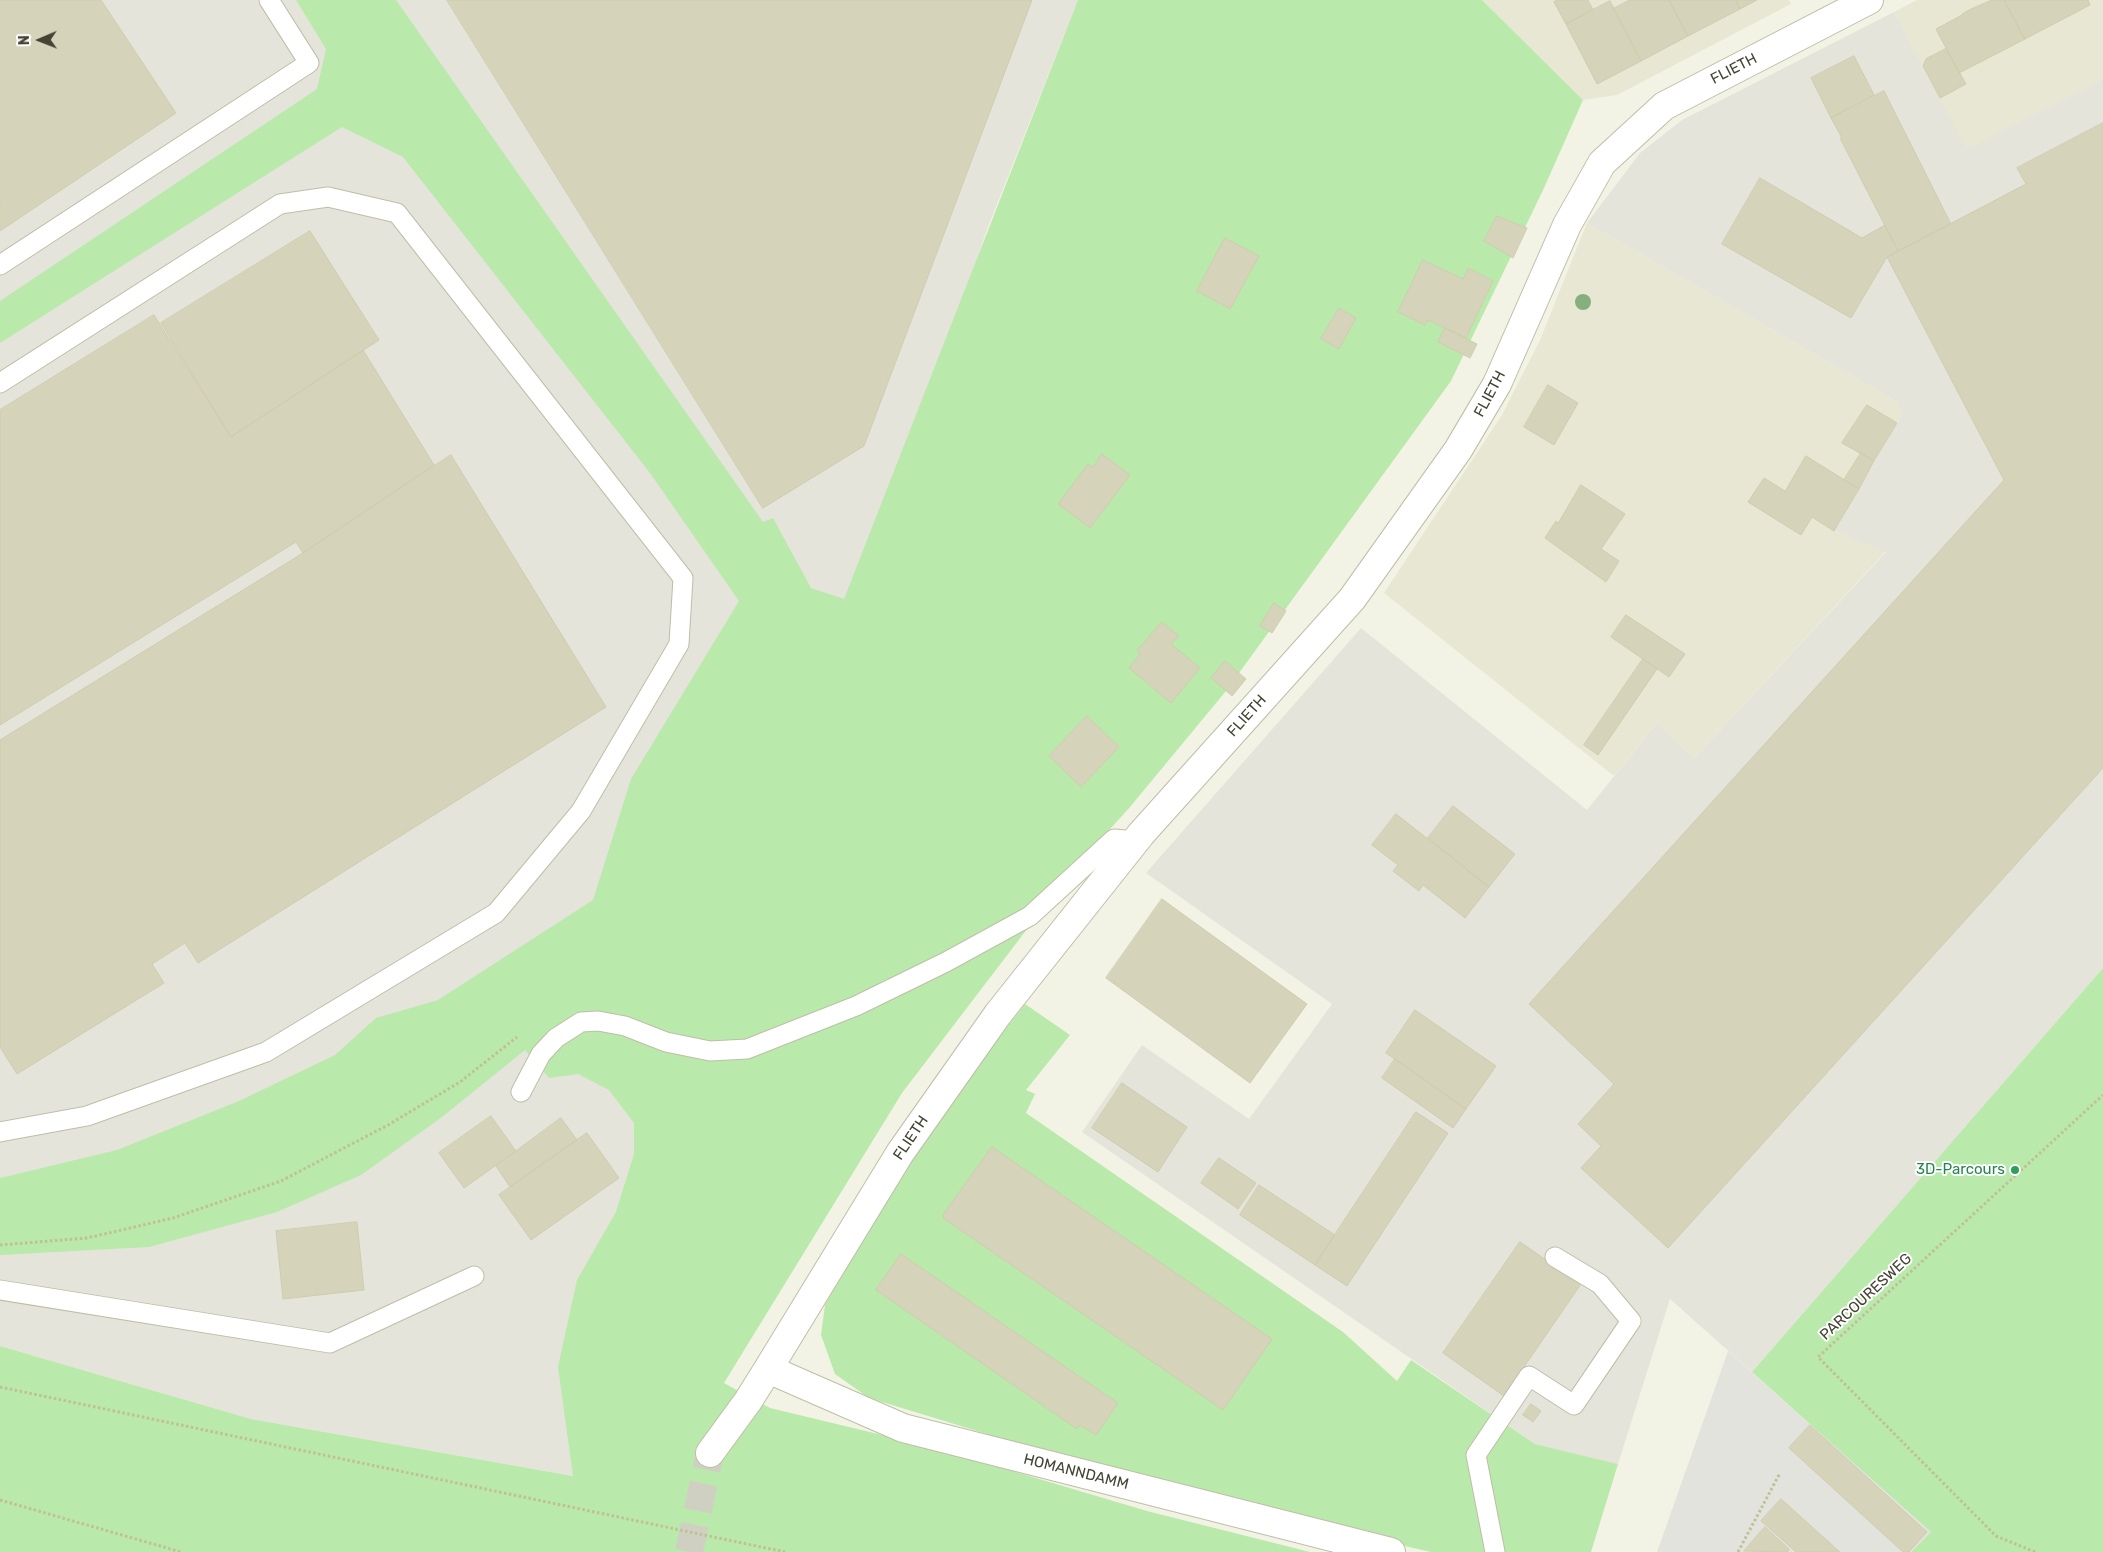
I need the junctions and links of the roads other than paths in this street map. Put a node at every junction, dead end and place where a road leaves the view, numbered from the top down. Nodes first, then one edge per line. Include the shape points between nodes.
1 (269, 0) edge
2 (1869, 0) edge
3 (0, 265) edge
4 (0, 383) edge
5 (1136, 841) junction
6 (521, 1092) dead end
7 (0, 1132) edge
8 (1555, 1257) dead end
9 (474, 1276) dead end
10 (0, 1290) edge
11 (768, 1369) junction
12 (710, 1453) tunnel mouth
13 (1391, 1552) edge
14 (1495, 1552) edge

1 - 3 lane via 308,63
2 - 5 street, FLIETH via 1664,106 1602,163 1567,225 1497,384 1458,450 1352,599
4 - 7 lane via 280,204 328,197 397,214 682,578 679,644 581,811 496,913 266,1052 87,1116
5 - 6 lane via 1114,840 1030,916 856,1006 747,1048 710,1051 666,1042 625,1026 598,1021 580,1022 556,1038 541,1054
5 - 11 street, FLIETH via 1018,987 900,1153
8 - 14 lane via 1600,1284 1631,1321 1574,1405 1529,1376 1476,1455
9 - 10 lane via 330,1343
11 - 12 street, FLIETH
11 - 13 street, HOMANNDAMM via 903,1428

